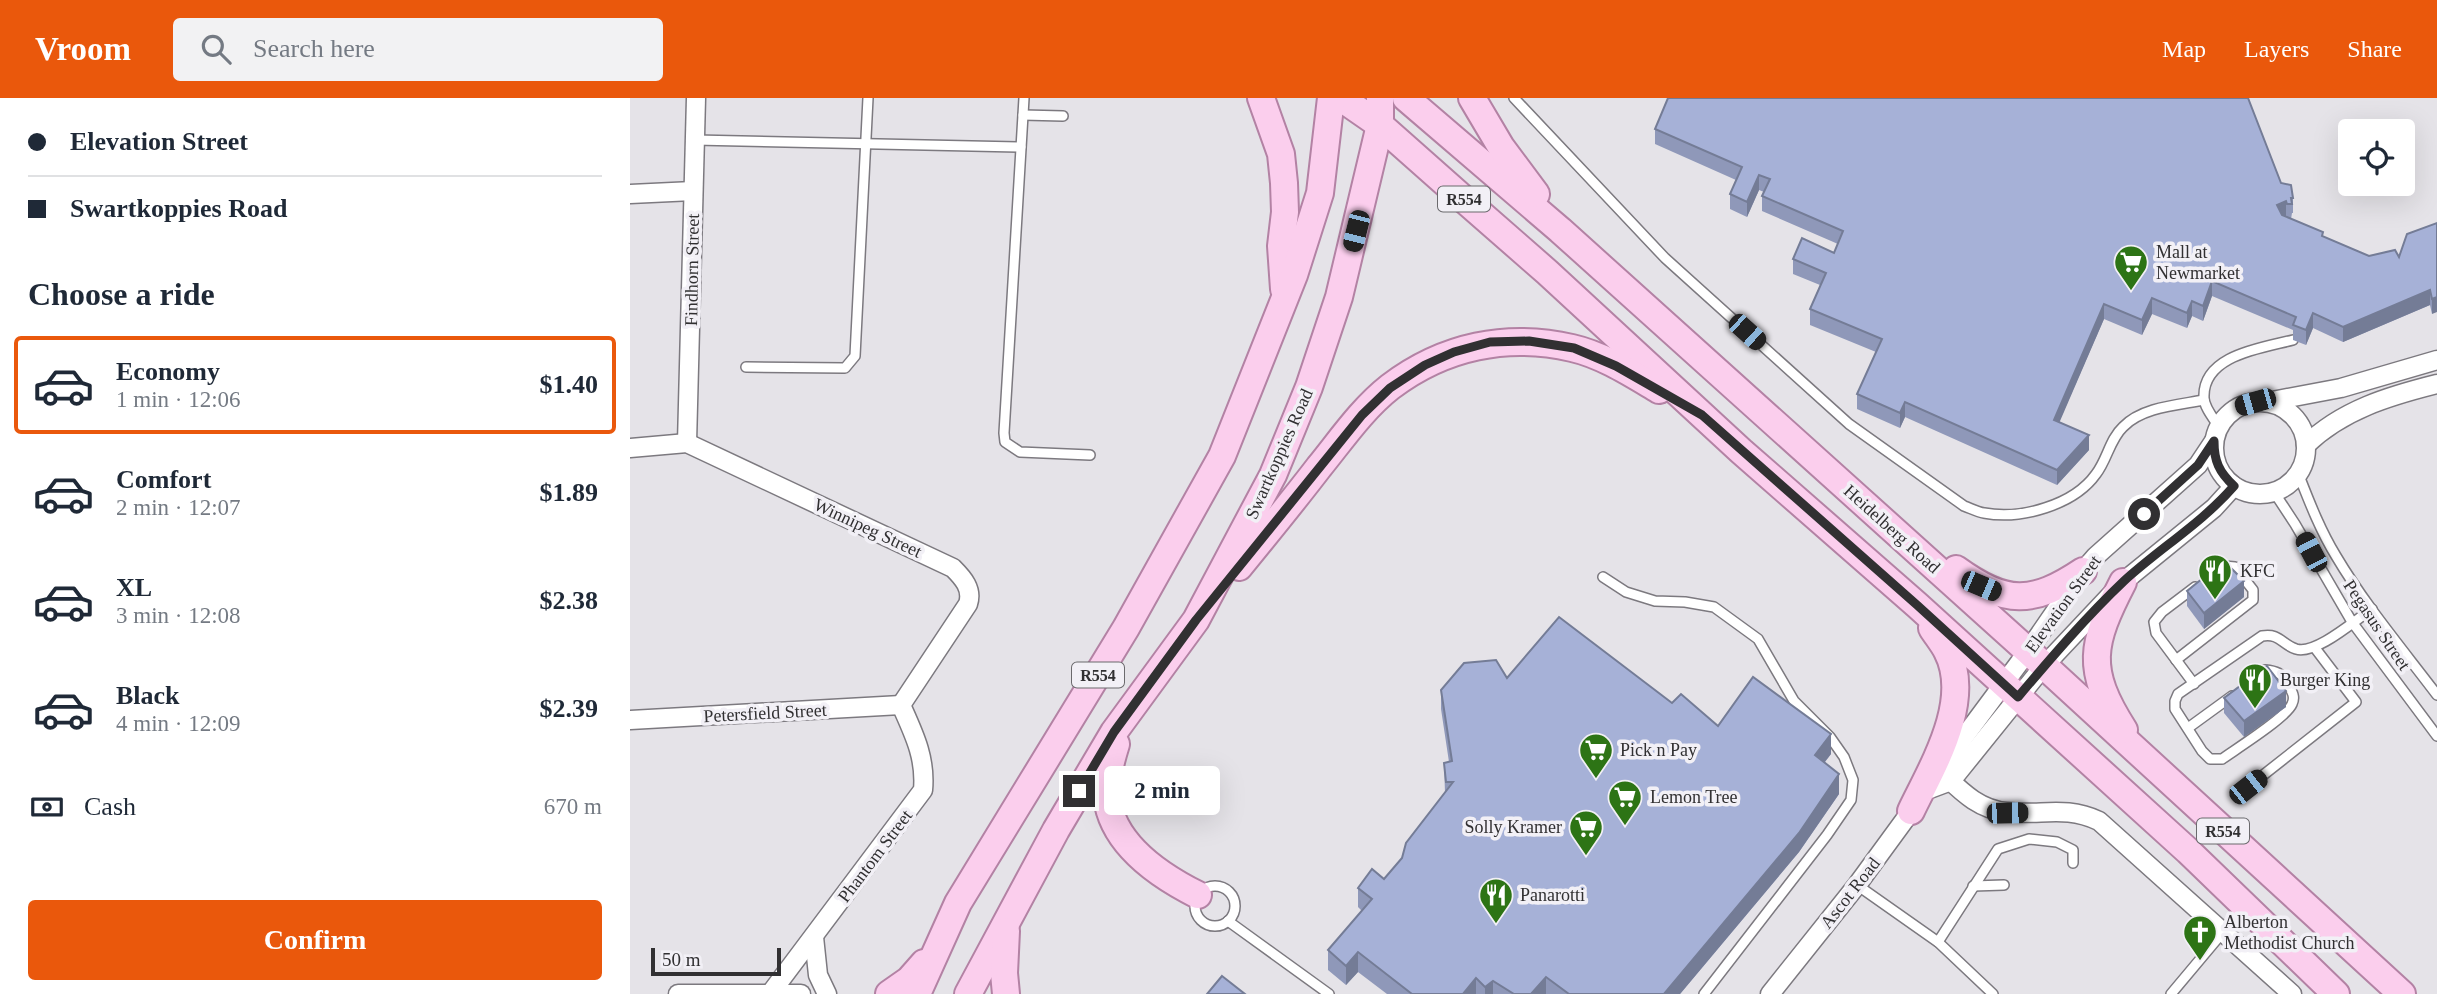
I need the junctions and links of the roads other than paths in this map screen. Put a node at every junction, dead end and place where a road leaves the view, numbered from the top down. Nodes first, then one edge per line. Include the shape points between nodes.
1 (696, 98) edge
2 (868, 98) edge
3 (1024, 98) edge
4 (1261, 98) edge
5 (1331, 98) edge
6 (1341, 98) edge
7 (1380, 98) edge
8 (1406, 98) edge
9 (1472, 98) edge
10 (1514, 98) edge
11 (1023, 115) junction
12 (1063, 116) dead end
13 (1380, 125) junction
14 (695, 140) junction
15 (866, 144) junction
16 (1021, 147) junction
17 (694, 191) junction
18 (630, 194) edge
19 (1560, 230) junction
20 (1285, 298) junction
21 (2293, 340) edge
22 (2437, 360) edge
23 (747, 367) dead end
24 (2437, 384) edge
25 (2204, 400) junction
26 (2260, 403) junction
27 (1702, 415) junction
28 (2217, 434) junction
29 (687, 443) junction
30 (2306, 445) junction
31 (630, 448) edge
32 (1090, 455) dead end
33 (2298, 473) junction
34 (2234, 486) junction
35 (2274, 492) junction
36 (1852, 494) junction
37 (2083, 571) junction
38 (2213, 574) edge
39 (1603, 577) dead end
40 (2203, 581) edge
41 (2123, 582) junction
42 (1917, 605) junction
43 (2372, 609) junction
44 (1196, 620) junction
45 (2352, 622) junction
46 (2315, 648) junction
47 (2035, 659) junction
48 (2176, 660) junction
49 (2254, 679) edge
50 (2194, 684) junction
51 (2243, 687) edge
52 (2011, 690) junction
53 (2437, 695) edge
54 (1134, 704) junction
55 (901, 705) junction
56 (630, 720) edge
57 (2188, 729) junction
58 (2437, 736) edge
59 (2141, 756) junction
60 (1945, 776) junction
61 (2248, 787) dead end
62 (1911, 811) junction
63 (2073, 863) dead end
64 (1857, 885) junction
65 (1973, 886) junction
66 (2004, 886) dead end
67 (1198, 895) junction
68 (1228, 921) junction
69 (1006, 923) junction
70 (2223, 932) junction
71 (814, 937) junction
72 (1938, 942) junction
73 (933, 954) junction
74 (2176, 991) edge
75 (770, 993) edge
76 (678, 994) edge
77 (742, 994) edge
78 (801, 994) edge
79 (827, 994) edge
80 (888, 994) edge
81 (917, 994) edge
82 (968, 994) edge
83 (1006, 994) edge
84 (1329, 994) edge
85 (1704, 994) edge
86 (1770, 994) edge
87 (1993, 994) edge
88 (2292, 994) edge
89 (2336, 994) edge
90 (2402, 994) edge

1 - 14 street, Findhorn Street
2 - 15 lane
3 - 11 lane
4 - 20 main road via 1281,154
5 - 20 main road, R554 via 1321,194
6 - 13 main road, R554
7 - 13 main road, Swartkoppies Road / R554
8 - 19 main road, Heidelberg Road / R554
9 - 19 main road
10 - 25 lane via 1685,276 1849,424 1964,506 1984,513 2011,514 2063,500 2086,487 2123,427 2146,412
11 - 12 lane
11 - 16 lane
13 - 27 main road, R554
13 - 44 main road, Swartkoppies Road / R554 via 1339,297 1309,387 1273,475
14 - 15 lane
14 - 17 street, Findhorn Street
15 - 16 lane
15 - 23 lane via 855,356 845,368
16 - 32 lane via 1005,442 1020,452
17 - 18 street
17 - 29 street, Findhorn Street
19 - 36 main road, Heidelberg Road / R554
20 - 73 main road, R554 via 1222,456 1126,628 958,903
21 - 25 lane via 2219,364 2206,381
22 - 26 street, Elevation Street via 2330,390
24 - 30 street via 2349,412
25 - 28 lane
26 - 28 street, Elevation Street via 2240,406 2228,415
26 - 30 street via 2283,408 2295,418
27 - 42 main road, R554
27 - 44 main road via 1616,366 1574,348 1529,341 1490,342 1454,352 1390,388 1362,415
28 - 34 street via 2214,454
28 - 37 street, Elevation Street via 2198,465
29 - 31 street
29 - 55 street, Winnipeg Street via 953,568 963,578 969,589 968,604
30 - 33 street
33 - 35 street
33 - 43 lane, Pegasus Street via 2334,554
34 - 35 street via 2260,494
34 - 41 street, Elevation Street via 2214,508
35 - 45 lane, Pegasus Street
36 - 37 main road via 1981,586 2000,594 2046,592
36 - 47 main road, Heidelberg Road / R554
37 - 47 street, Elevation Street
38 - 48 lane via 2224,566 2235,567 2253,590 2253,600
39 - 85 lane via 1626,593 1655,601 1714,607 1758,639 1794,701 1844,757 1853,780 1851,800 1827,835
40 - 48 lane via 2154,622 2156,633
41 - 47 street, Elevation Street
41 - 59 main road via 2098,641 2097,669 2106,700
42 - 52 main road, R554
42 - 62 main road via 1948,652 1954,709 1949,730
43 - 45 lane
43 - 53 lane, Pegasus Street
44 - 54 main road, Swartkoppies Road / R554
45 - 46 lane
45 - 58 lane, Pegasus Street
46 - 50 lane via 2300,650 2277,636 2262,636
46 - 61 lane via 2356,702
47 - 52 street, Elevation Street
47 - 59 main road, Heidelberg Road / R554
48 - 50 lane
49 - 57 lane via 2265,670 2284,677 2294,695 2284,714 2222,759 2210,759
50 - 57 lane via 2175,701
51 - 57 lane
52 - 60 street
52 - 89 main road, R554
54 - 67 main road via 1115,746 1108,777 1112,813 1131,849 1164,876
54 - 69 main road, Swartkoppies Road / R554 via 1056,830
55 - 56 street, Petersfield Street
55 - 71 street, Phantom Street via 921,750 923,790
59 - 90 main road, Heidelberg Road / R554
60 - 62 street, Ascot Road
60 - 70 street via 1961,793 2007,813 2072,811 2099,821
62 - 64 street, Ascot Road
63 - 65 lane via 2073,850 2057,842 2017,841 1998,849
64 - 72 lane
64 - 86 street, Ascot Road
65 - 66 lane
65 - 72 lane
67 - 68 lane via 1196,912 1202,921 1218,926
67 - 68 lane via 1210,887 1227,891 1234,906
68 - 84 lane
69 - 82 main road, Swartkoppies Road / R554
69 - 83 main road
70 - 74 lane
70 - 88 street
71 - 75 street, Phantom Street
71 - 79 street via 818,975
72 - 87 lane
73 - 80 main road
73 - 81 main road, R554
75 - 77 street
75 - 78 street
76 - 77 street

